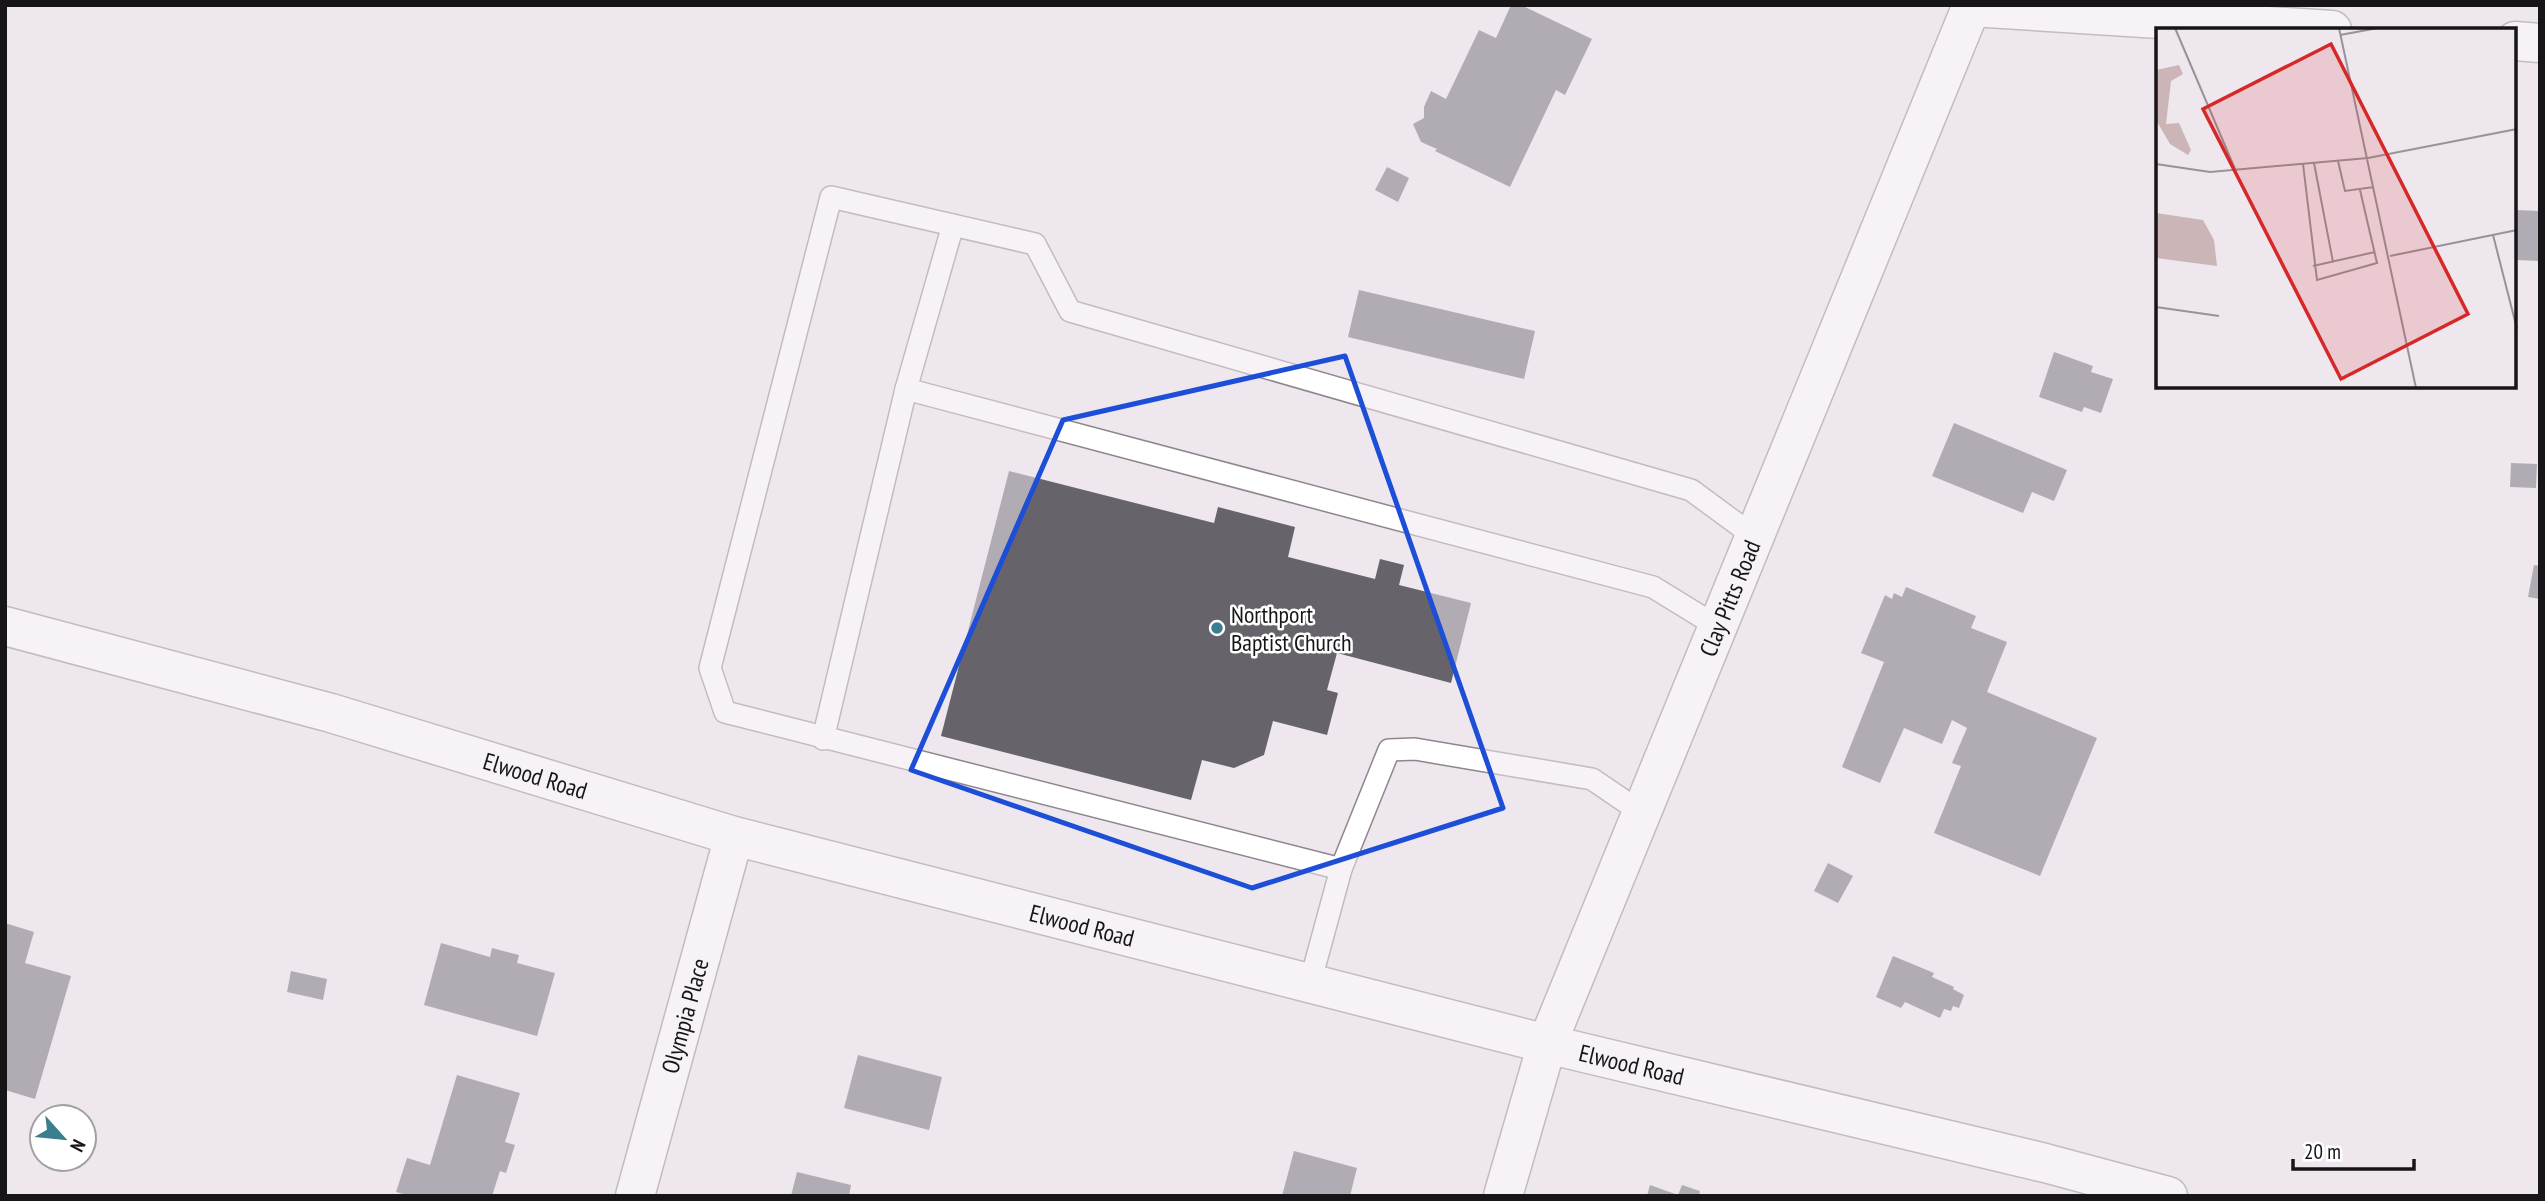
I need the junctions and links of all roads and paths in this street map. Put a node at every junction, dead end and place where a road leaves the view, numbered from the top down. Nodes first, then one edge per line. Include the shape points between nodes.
1 (1972, 6) edge
2 (2302, 28) edge
3 (2517, 41) edge
4 (2540, 43) edge
5 (953, 225) junction
6 (906, 389) junction
7 (1755, 537) junction
8 (5, 626) edge
9 (1718, 627) junction
10 (823, 739) junction
11 (1642, 813) junction
12 (734, 836) junction
13 (1341, 869) junction
14 (1310, 984) junction
15 (1547, 1044) junction
16 (635, 1196) edge
17 (1503, 1196) edge
18 (2168, 1196) edge

1 - 2 main road
1 - 7 main road, Clay Pitts Road
3 - 4 main road
5 - 6 lane
5 - 7 lane via 1035,244 1070,310 1691,491
5 - 10 lane via 831,197 710,668 725,712
6 - 9 lane via 1653,587
6 - 10 lane
7 - 9 main road, Clay Pitts Road
8 - 12 main road, Elwood Road via 331,713
9 - 11 main road, Clay Pitts Road
10 - 13 lane
11 - 13 lane via 1592,779 1415,749 1389,750
11 - 15 main road, Clay Pitts Road
12 - 14 main road, Elwood Road
12 - 16 main road, Olympia Place
13 - 14 lane
14 - 15 main road, Elwood Road
15 - 17 main road, Clay Pitts Road
15 - 18 main road, Elwood Road

